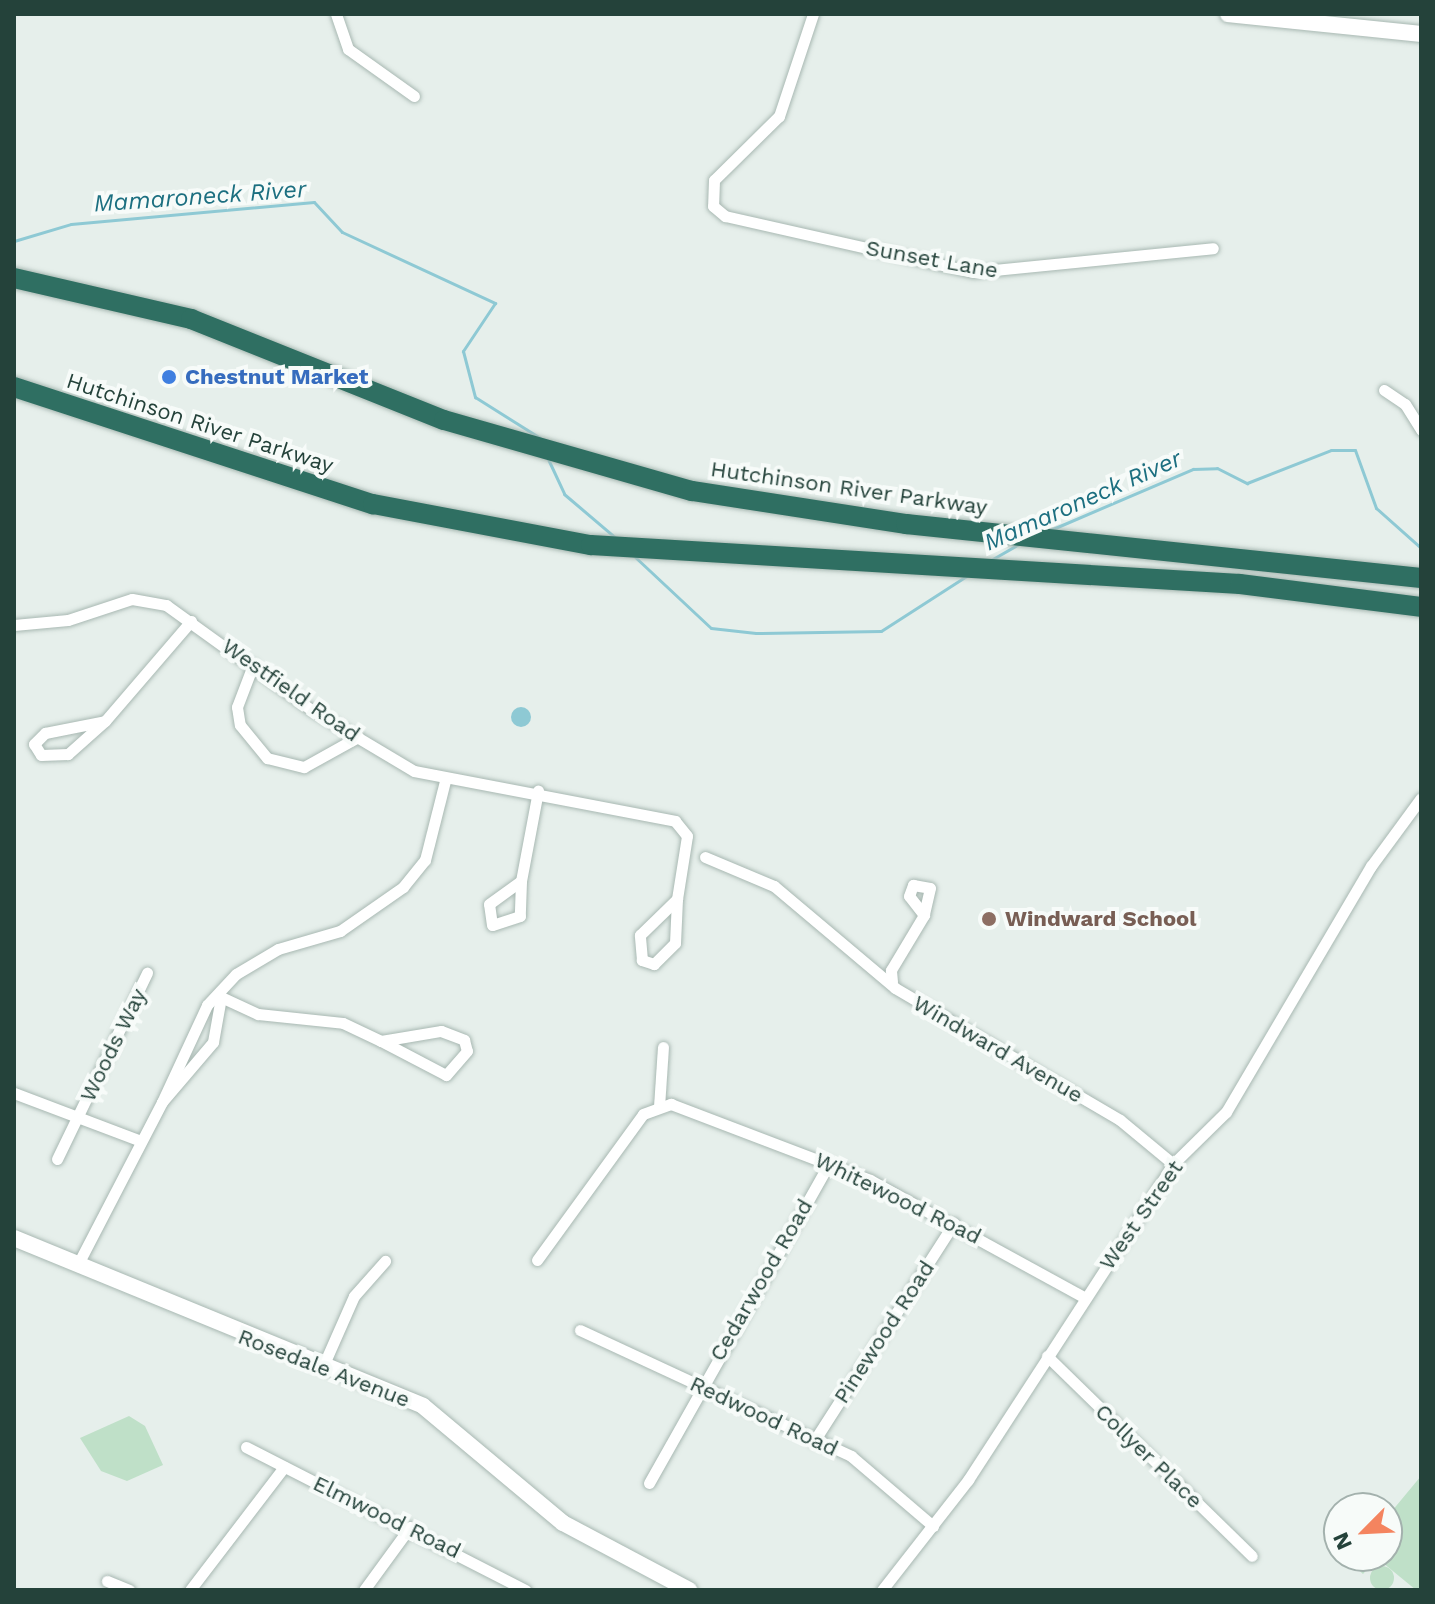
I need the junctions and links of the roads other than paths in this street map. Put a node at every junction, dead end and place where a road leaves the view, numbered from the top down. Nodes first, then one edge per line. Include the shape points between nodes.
1 (336, 14) edge
2 (813, 14) edge
3 (1228, 14) edge
4 (1421, 34) edge
5 (414, 96) dead end
6 (1213, 248) dead end
7 (14, 278) edge
8 (14, 387) edge
9 (1384, 390) dead end
10 (1421, 430) edge
11 (1421, 578) edge
12 (1421, 607) edge
13 (191, 621) junction
14 (14, 625) edge
15 (253, 665) junction
16 (105, 721) junction
17 (358, 737) junction
18 (445, 781) junction
19 (538, 791) junction
20 (1421, 798) edge
21 (705, 857) dead end
22 (521, 881) dead end
23 (677, 899) junction
24 (924, 915) dead end
25 (147, 973) dead end
26 (892, 982) junction
27 (221, 997) junction
28 (381, 1041) junction
29 (663, 1047) dead end
30 (14, 1093) edge
31 (162, 1102) junction
32 (659, 1107) junction
33 (78, 1116) junction
34 (141, 1141) junction
35 (57, 1159) dead end
36 (829, 1163) junction
37 (1173, 1164) junction
38 (954, 1223) junction
39 (14, 1238) edge
40 (537, 1260) dead end
41 (385, 1261) dead end
42 (78, 1264) junction
43 (1084, 1297) junction
44 (580, 1330) dead end
45 (1047, 1356) junction
46 (324, 1364) junction
47 (700, 1387) junction
48 (814, 1441) junction
49 (246, 1447) dead end
50 (284, 1467) junction
51 (649, 1483) dead end
52 (933, 1526) junction
53 (410, 1527) junction
54 (1252, 1556) dead end
55 (107, 1581) dead end
56 (129, 1590) edge
57 (190, 1590) edge
58 (364, 1590) edge
59 (526, 1590) edge
60 (689, 1590) edge
61 (882, 1590) edge

1 - 5 street via 348,49
2 - 6 street, Sunset Lane via 779,116 714,180 713,206 748,221 974,272
3 - 4 street
7 - 11 highway, Hutchinson River Parkway via 191,319 505,440 579,463 762,505
8 - 12 highway, Hutchinson River Parkway via 373,504 591,545 1250,585
9 - 10 street via 1405,404
13 - 14 street, Westfield Road via 166,605 132,599 68,620
13 - 15 street, Westfield Road
13 - 16 street
15 - 17 street, Westfield Road
15 - 17 street via 237,707 240,725 267,758 304,767
16 - 16 street via 45,733 34,744 41,755 68,754
17 - 18 street, Westfield Road
18 - 19 street, Westfield Road
18 - 27 street via 425,860 403,887 340,931 261,957 236,974
19 - 22 street
19 - 23 street, Westfield Road via 675,821 687,836
20 - 37 street, West Street via 1371,866 1226,1112
21 - 26 street, Windward Avenue via 806,907
23 - 23 street via 675,943 654,964 642,960 640,935
24 - 26 street via 891,970
25 - 33 street, Woods Way
26 - 37 street, Windward Avenue via 1120,1120
27 - 28 street via 258,1014 343,1023
27 - 31 street via 207,1005
27 - 31 street via 213,1042
28 - 28 street via 441,1031 464,1040 467,1051 459,1068 440,1074
29 - 32 street
30 - 33 street
31 - 34 street
32 - 36 street, Whitewood Road via 671,1104
32 - 40 street via 643,1114
33 - 34 street
33 - 35 street, Woods Way
34 - 42 street
36 - 38 street, Whitewood Road
36 - 47 street, Cedarwood Road
37 - 43 street, West Street
38 - 43 street, Whitewood Road
38 - 48 street, Pinewood Road
39 - 42 street, Rosedale Avenue
41 - 46 street via 354,1296
42 - 46 street, Rosedale Avenue
43 - 45 street, West Street
44 - 47 street, Redwood Road
45 - 52 street, West Street
45 - 54 street, Collyer Place
46 - 60 street, Rosedale Avenue via 441,1416 563,1523
47 - 48 street, Redwood Road
47 - 51 street, Cedarwood Road
48 - 52 street, Redwood Road via 851,1456
49 - 50 street, Elmwood Road
50 - 53 street, Elmwood Road
50 - 57 street
52 - 61 street, West Street
53 - 58 street
53 - 59 street, Elmwood Road
55 - 56 street

